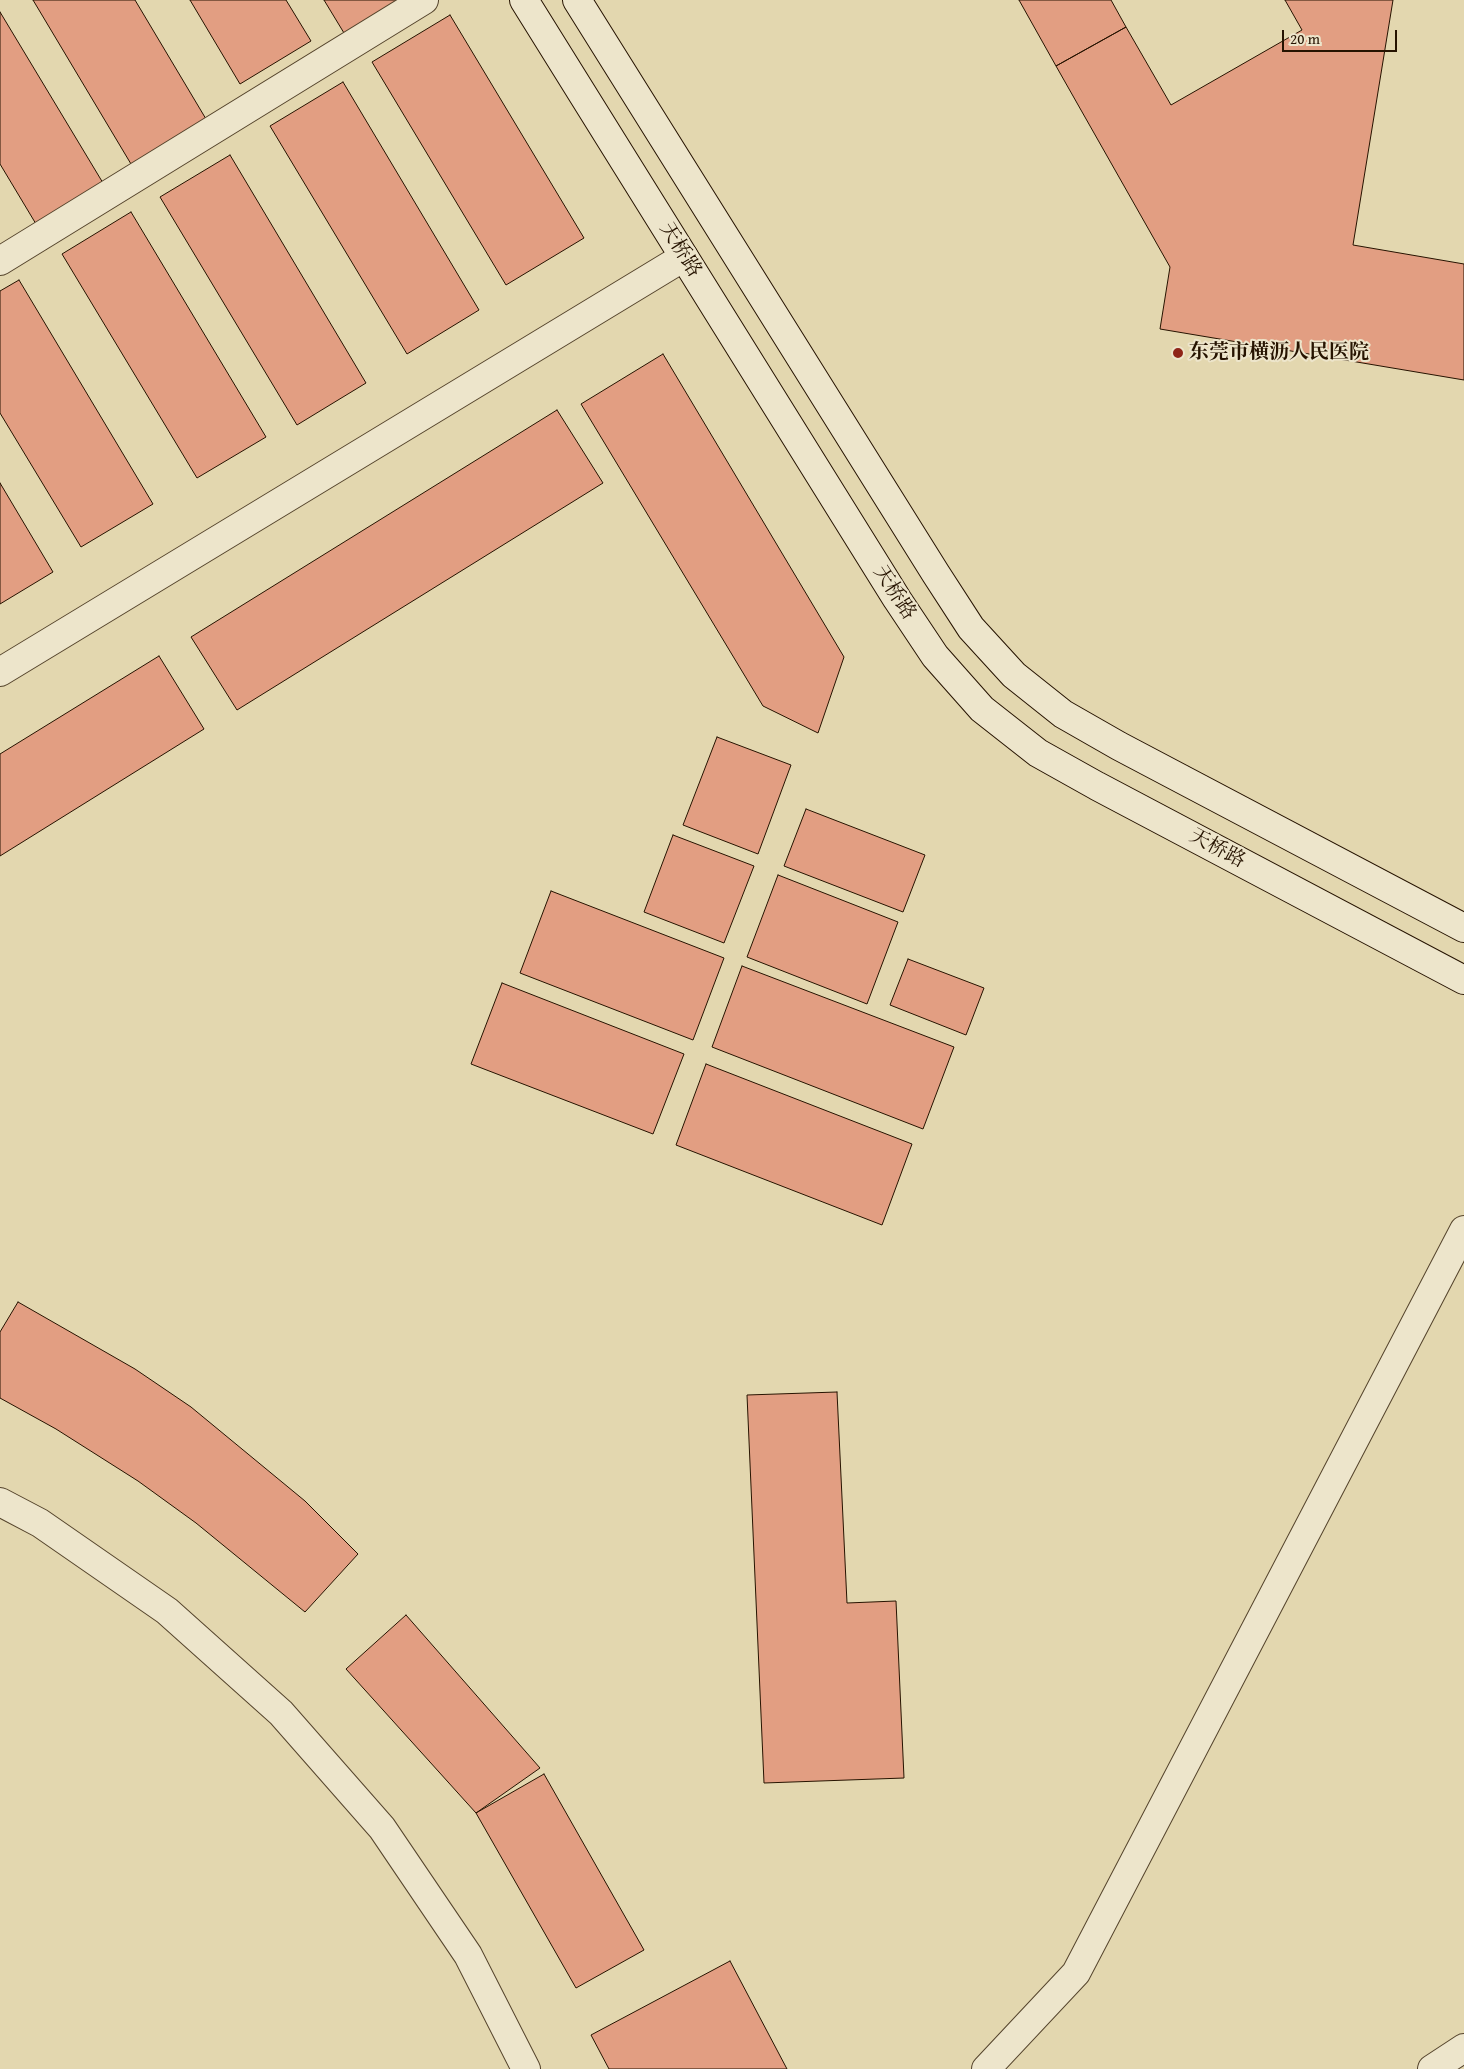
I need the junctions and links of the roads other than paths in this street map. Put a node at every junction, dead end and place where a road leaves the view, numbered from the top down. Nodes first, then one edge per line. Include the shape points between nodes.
1 (424, 0) edge
2 (524, 0) edge
3 (578, 0) edge
4 (684, 257) junction
5 (0, 261) edge
6 (0, 672) edge
7 (1464, 928) edge
8 (1464, 980) edge
9 (1464, 1230) edge
10 (0, 1502) edge
11 (1464, 2048) edge
12 (526, 2069) edge
13 (986, 2069) edge
14 (1432, 2069) edge

1 - 5 street
2 - 4 street, 天桥路
3 - 7 street via 936,574 971,628 1014,675 1063,714 1119,746
4 - 6 street
4 - 8 street, 天桥路 via 897,599 935,656 982,709 1038,752 1098,786
9 - 13 street via 1076,1973
10 - 12 street via 40,1523 166,1611 281,1713 382,1828 468,1956
11 - 14 street

